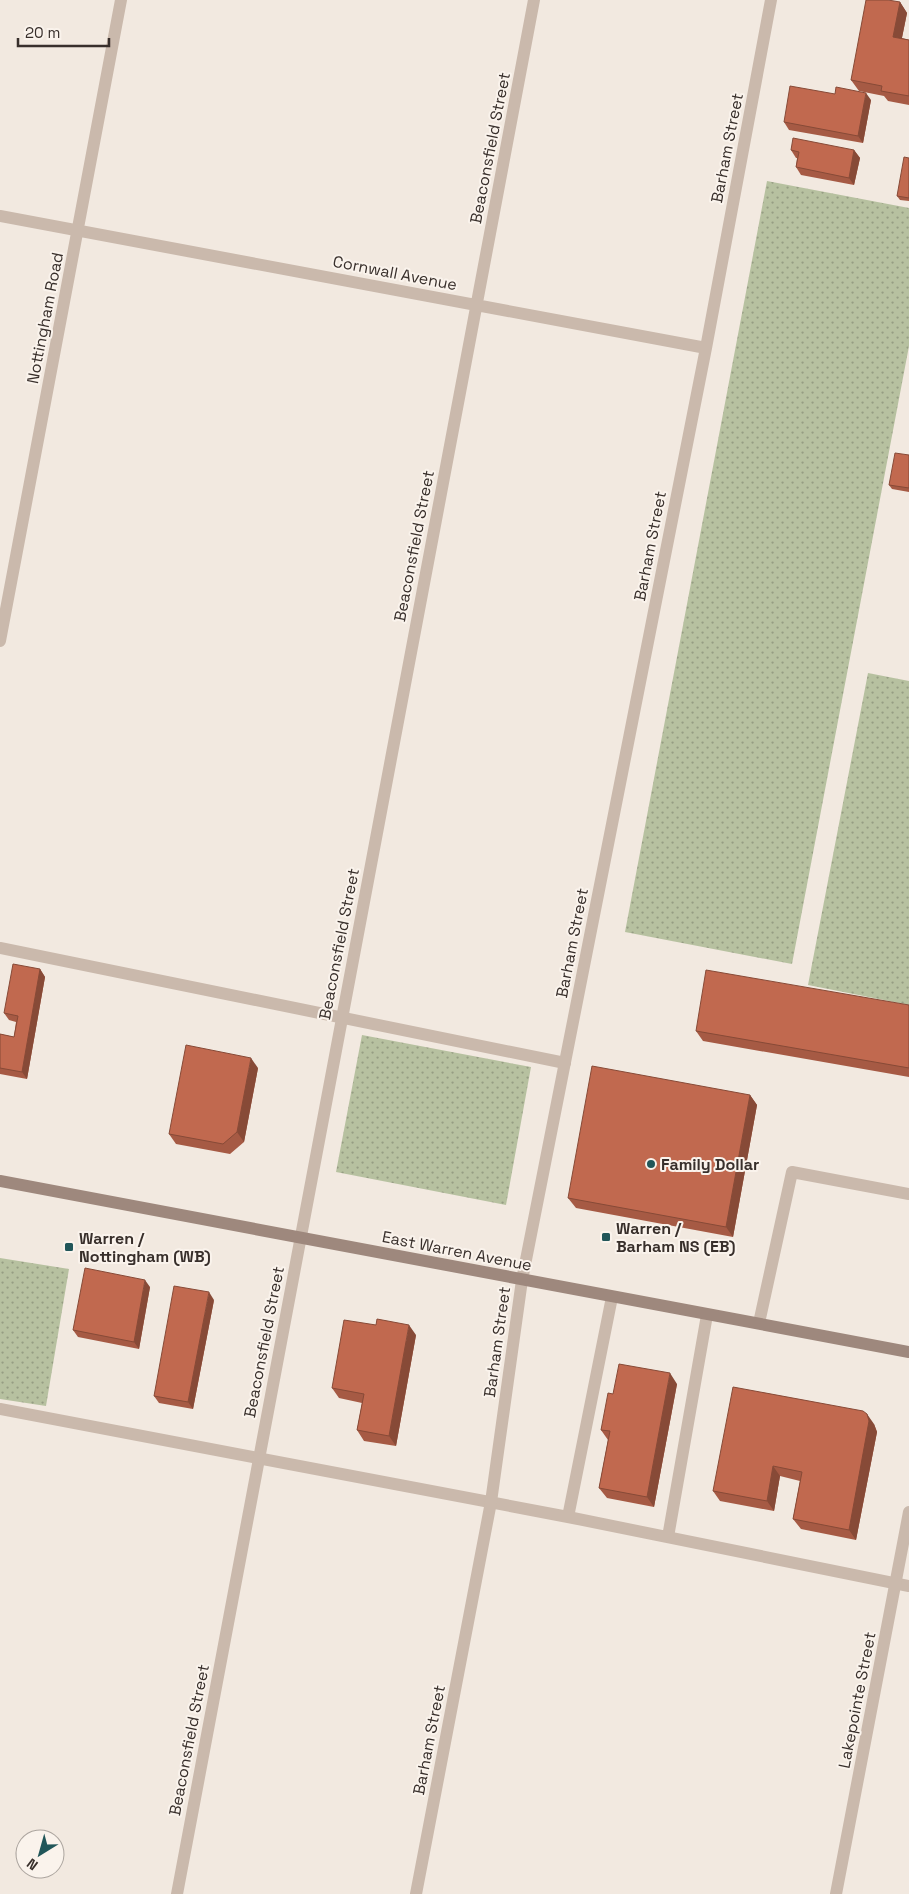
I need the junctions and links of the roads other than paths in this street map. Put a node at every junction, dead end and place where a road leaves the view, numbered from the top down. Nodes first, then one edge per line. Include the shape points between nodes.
1 (121, 0) edge
2 (534, 0) edge
3 (771, 0) edge
4 (0, 216) edge
5 (78, 230) junction
6 (477, 305) junction
7 (706, 348) junction
8 (0, 641) edge
9 (0, 948) edge
10 (342, 1017) junction
11 (565, 1063) junction
12 (0, 1181) edge
13 (909, 1194) edge
14 (300, 1237) junction
15 (522, 1280) junction
16 (612, 1297) junction
17 (707, 1315) junction
18 (759, 1324) junction
19 (909, 1352) edge
20 (0, 1409) edge
21 (258, 1459) junction
22 (491, 1502) junction
23 (909, 1512) edge
24 (568, 1517) junction
25 (668, 1537) junction
26 (896, 1583) junction
27 (909, 1586) edge
28 (177, 1894) edge
29 (416, 1894) edge
30 (836, 1894) edge

1 - 5 street, Nottingham Road
2 - 6 street, Beaconsfield Street
3 - 7 street, Barham Street
4 - 5 street, Cornwall Avenue
5 - 6 street, Cornwall Avenue
5 - 8 street, Nottingham Road
6 - 7 street, Cornwall Avenue
6 - 10 street, Beaconsfield Street
7 - 11 street, Barham Street
9 - 10 street
10 - 11 street
10 - 14 street, Beaconsfield Street
11 - 15 street, Barham Street
12 - 14 main road, East Warren Avenue
13 - 18 street via 792,1172
14 - 15 main road, East Warren Avenue
14 - 21 street, Beaconsfield Street
15 - 16 main road, East Warren Avenue
15 - 22 street, Barham Street
16 - 17 main road, East Warren Avenue
16 - 24 street
17 - 18 main road, East Warren Avenue
17 - 25 street
18 - 19 main road, East Warren Avenue
20 - 21 street
21 - 22 street
21 - 28 street, Beaconsfield Street
22 - 24 street
22 - 29 street, Barham Street
23 - 26 street, Lakepointe Street
24 - 25 street
25 - 26 street
26 - 27 street
26 - 30 street, Lakepointe Street

